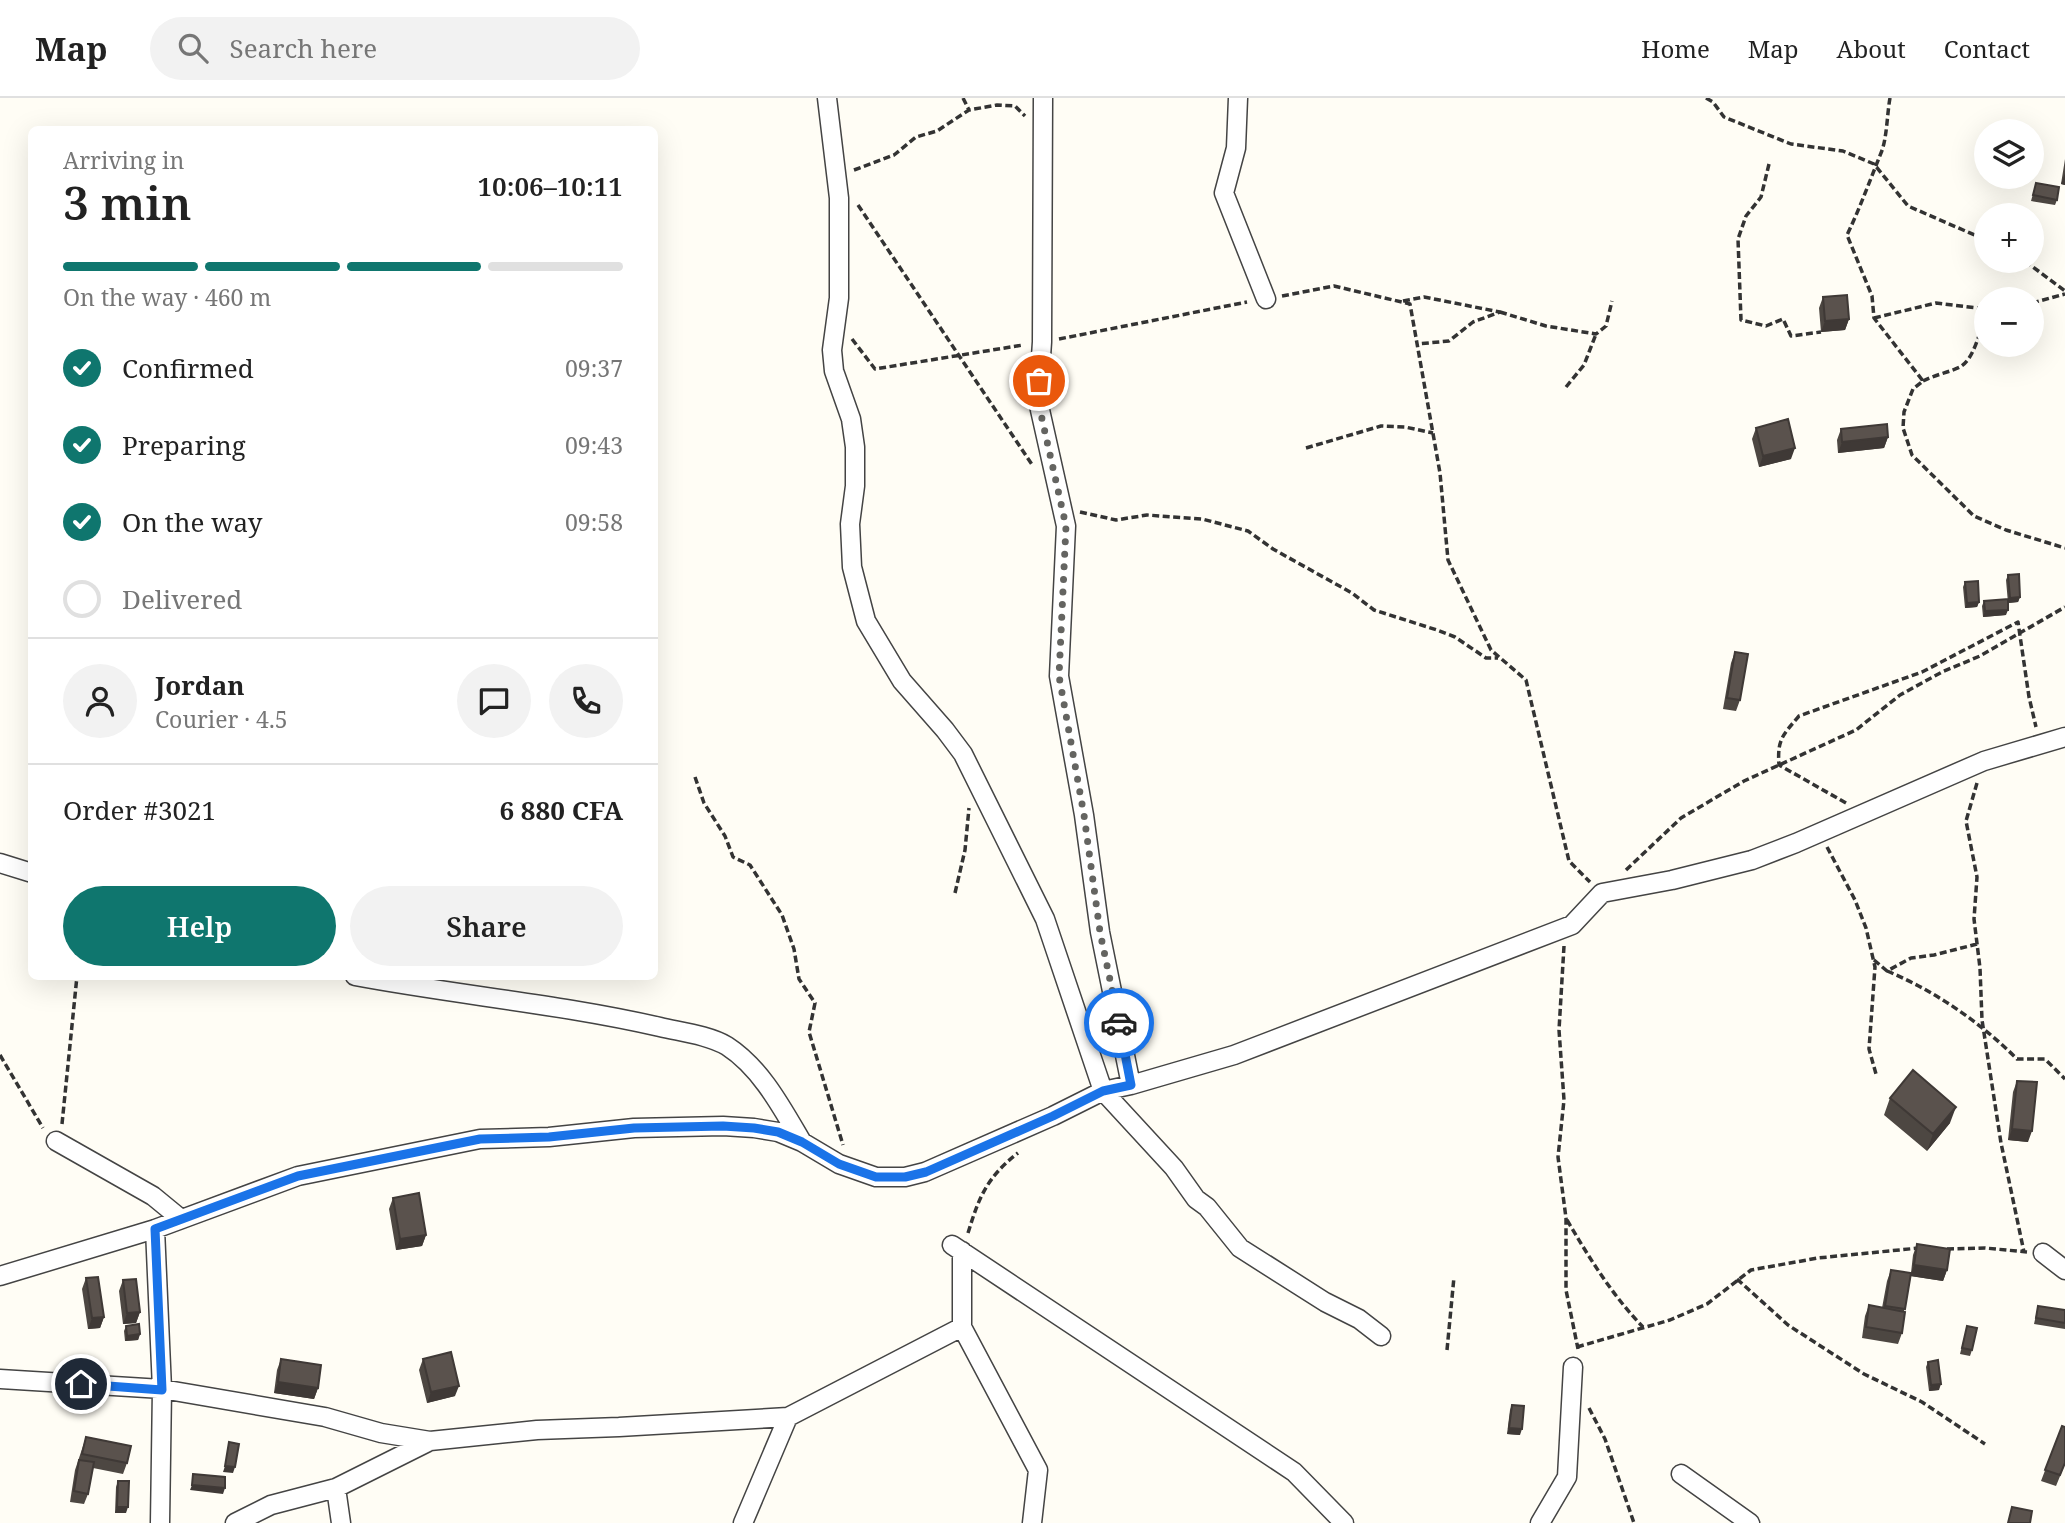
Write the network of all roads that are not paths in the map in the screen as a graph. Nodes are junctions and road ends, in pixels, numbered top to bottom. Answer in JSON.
{"nodes":[{"id":1,"x":827,"y":98,"type":"edge"},
{"id":2,"x":1043,"y":98,"type":"edge"},
{"id":3,"x":1238,"y":98,"type":"edge"},
{"id":4,"x":1266,"y":299,"type":"road end"},
{"id":5,"x":2065,"y":737,"type":"edge"},
{"id":6,"x":0,"y":863,"type":"edge"},
{"id":7,"x":28,"y":872,"type":"edge"},
{"id":8,"x":380,"y":980,"type":"edge"},
{"id":9,"x":1131,"y":1085,"type":"junction"},
{"id":10,"x":1103,"y":1091,"type":"junction"},
{"id":11,"x":56,"y":1141,"type":"road end"},
{"id":12,"x":802,"y":1142,"type":"junction"},
{"id":13,"x":181,"y":1219,"type":"junction"},
{"id":14,"x":155,"y":1229,"type":"junction"},
{"id":15,"x":2034,"y":1252,"type":"road end"},
{"id":16,"x":2065,"y":1270,"type":"edge"},
{"id":17,"x":0,"y":1276,"type":"edge"},
{"id":18,"x":961,"y":1327,"type":"junction"},
{"id":19,"x":1381,"y":1336,"type":"dead end"},
{"id":20,"x":1577,"y":1363,"type":"road end"},
{"id":21,"x":0,"y":1379,"type":"edge"},
{"id":22,"x":162,"y":1390,"type":"junction"},
{"id":23,"x":788,"y":1417,"type":"junction"},
{"id":24,"x":430,"y":1441,"type":"junction"},
{"id":25,"x":1681,"y":1474,"type":"dead end"},
{"id":26,"x":336,"y":1488,"type":"junction"},
{"id":27,"x":160,"y":1523,"type":"edge"},
{"id":28,"x":234,"y":1523,"type":"edge"},
{"id":29,"x":341,"y":1523,"type":"edge"},
{"id":30,"x":743,"y":1523,"type":"edge"},
{"id":31,"x":1032,"y":1523,"type":"edge"},
{"id":32,"x":1344,"y":1523,"type":"edge"},
{"id":33,"x":1540,"y":1523,"type":"edge"},
{"id":34,"x":1750,"y":1523,"type":"edge"}],
"edges":[{"from":1,"to":10,"type":"street"},
{"from":2,"to":9,"type":"street"},
{"from":3,"to":4,"type":"street"},
{"from":5,"to":9,"type":"street"},
{"from":6,"to":7,"type":"street"},
{"from":8,"to":12,"type":"street"},
{"from":9,"to":10,"type":"street"},
{"from":10,"to":12,"type":"street"},
{"from":10,"to":19,"type":"street"},
{"from":11,"to":13,"type":"street"},
{"from":12,"to":13,"type":"street"},
{"from":13,"to":14,"type":"street"},
{"from":14,"to":17,"type":"street"},
{"from":14,"to":22,"type":"street"},
{"from":15,"to":16,"type":"street"},
{"from":18,"to":23,"type":"street"},
{"from":18,"to":31,"type":"street"},
{"from":18,"to":32,"type":"street"},
{"from":20,"to":33,"type":"street"},
{"from":21,"to":22,"type":"street"},
{"from":22,"to":24,"type":"street"},
{"from":22,"to":27,"type":"street"},
{"from":23,"to":24,"type":"street"},
{"from":23,"to":30,"type":"street"},
{"from":24,"to":26,"type":"street"},
{"from":25,"to":34,"type":"street"},
{"from":26,"to":28,"type":"street"},
{"from":26,"to":29,"type":"street"}]}
